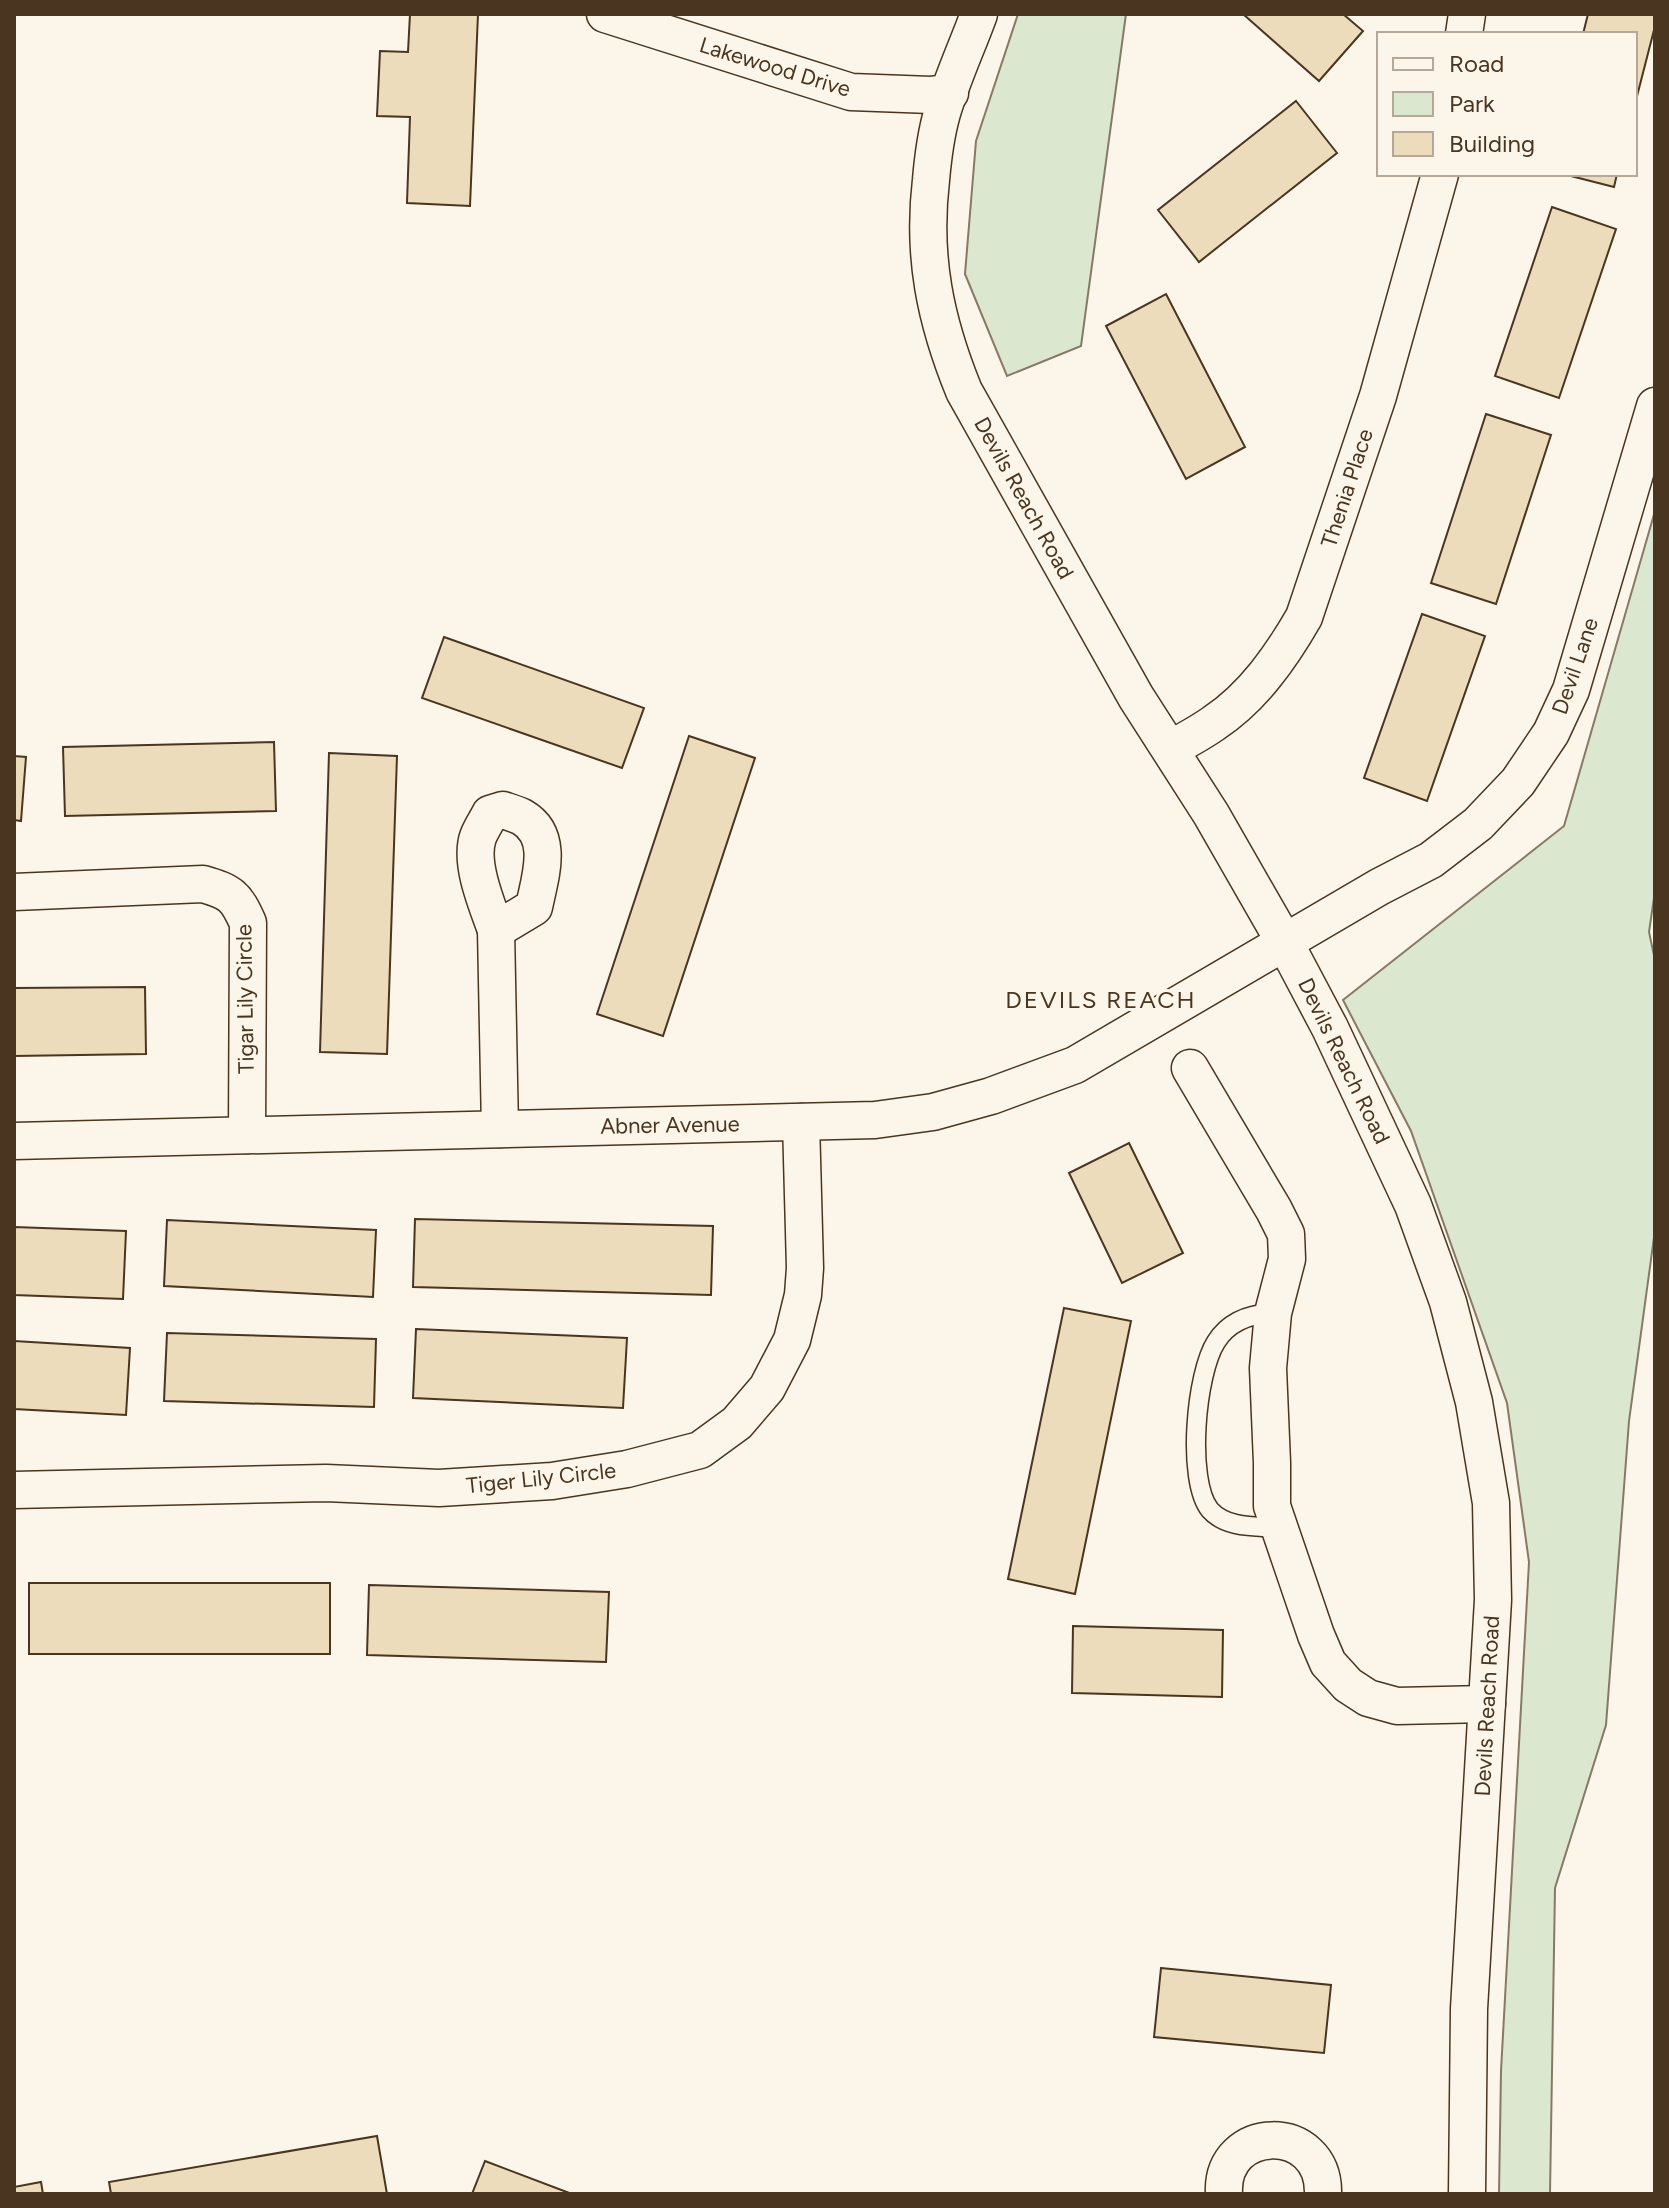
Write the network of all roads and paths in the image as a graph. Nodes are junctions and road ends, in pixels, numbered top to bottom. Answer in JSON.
{"nodes":[{"id":1,"x":605,"y":14,"type":"edge"},
{"id":2,"x":979,"y":14,"type":"edge"},
{"id":3,"x":950,"y":93,"type":"junction"},
{"id":4,"x":1439,"y":176,"type":"edge"},
{"id":5,"x":1655,"y":406,"type":"edge"},
{"id":6,"x":1170,"y":749,"type":"junction"},
{"id":7,"x":14,"y":892,"type":"edge"},
{"id":8,"x":496,"y":930,"type":"dead end"},
{"id":9,"x":1285,"y":943,"type":"junction"},
{"id":10,"x":1190,"y":1068,"type":"dead end"},
{"id":11,"x":801,"y":1122,"type":"junction"},
{"id":12,"x":500,"y":1129,"type":"junction"},
{"id":13,"x":247,"y":1135,"type":"junction"},
{"id":14,"x":14,"y":1141,"type":"edge"},
{"id":15,"x":1273,"y":1313,"type":"junction"},
{"id":16,"x":14,"y":1490,"type":"edge"},
{"id":17,"x":1280,"y":1528,"type":"junction"},
{"id":18,"x":1487,"y":1704,"type":"junction"},
{"id":19,"x":1224,"y":2194,"type":"edge"},
{"id":20,"x":1323,"y":2194,"type":"edge"},
{"id":21,"x":1467,"y":2194,"type":"edge"}],
"edges":[{"from":1,"to":3,"type":"street","name":"Lakewood Drive"},
{"from":2,"to":3,"type":"street","name":"Devils Reach Road"},
{"from":3,"to":6,"type":"street","name":"Devils Reach Road"},
{"from":4,"to":6,"type":"street","name":"Thenia Place"},
{"from":5,"to":9,"type":"street","name":"Devil Lane"},
{"from":6,"to":9,"type":"street","name":"Devils Reach Road"},
{"from":7,"to":13,"type":"street","name":"Tigar Lily Circle"},
{"from":8,"to":12,"type":"street"},
{"from":9,"to":11,"type":"street","name":"Abner Avenue"},
{"from":9,"to":18,"type":"street","name":"Devils Reach Road"},
{"from":10,"to":15,"type":"street"},
{"from":11,"to":12,"type":"street","name":"Abner Avenue"},
{"from":11,"to":16,"type":"street","name":"Tiger Lily Circle"},
{"from":12,"to":13,"type":"street","name":"Abner Avenue"},
{"from":13,"to":14,"type":"street","name":"Abner Avenue"},
{"from":15,"to":17,"type":"street"},
{"from":15,"to":17,"type":"lane"},
{"from":17,"to":18,"type":"street"},
{"from":18,"to":21,"type":"street","name":"Devils Reach Road"},
{"from":19,"to":20,"type":"street"}]}
